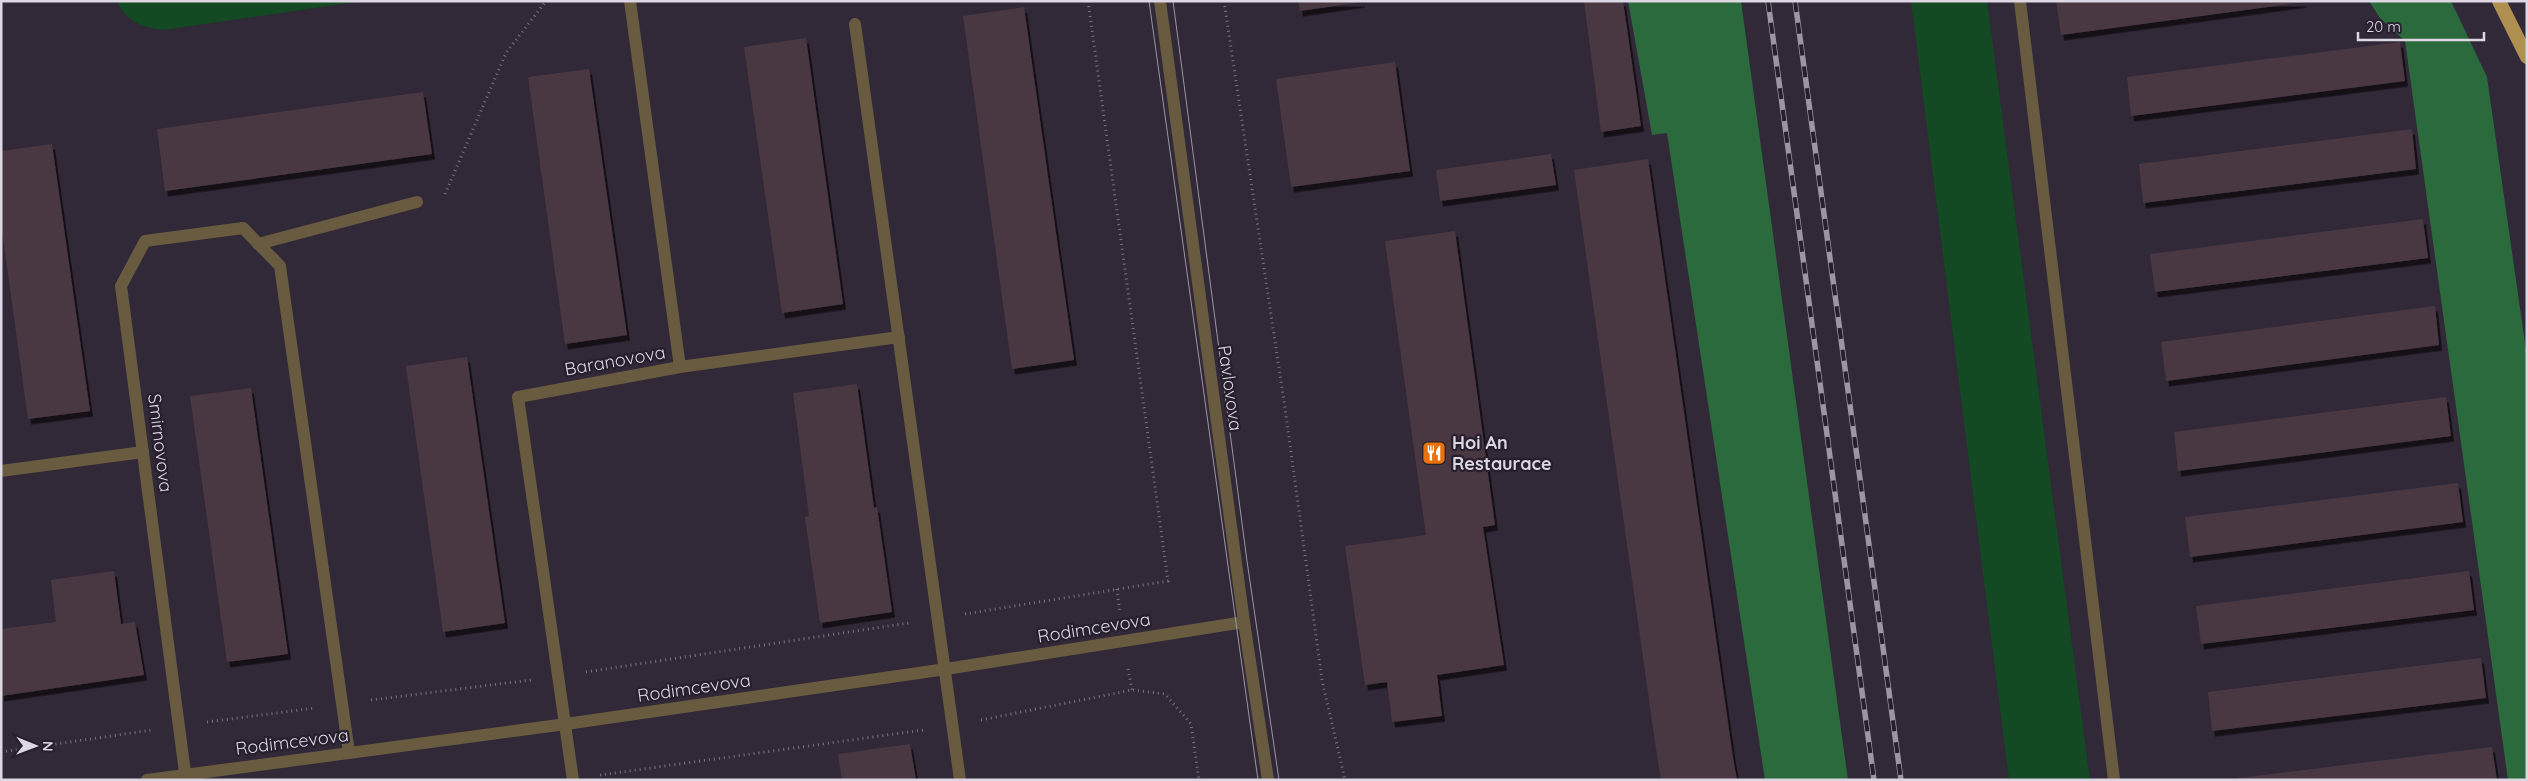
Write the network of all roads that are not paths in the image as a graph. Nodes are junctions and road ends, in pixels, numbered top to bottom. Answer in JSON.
{"nodes":[{"id":1,"x":630,"y":1,"type":"edge"},
{"id":2,"x":1160,"y":1,"type":"edge"},
{"id":3,"x":2020,"y":1,"type":"edge"},
{"id":4,"x":2499,"y":1,"type":"edge"},
{"id":5,"x":855,"y":24,"type":"dead end"},
{"id":6,"x":2527,"y":57,"type":"edge"},
{"id":7,"x":417,"y":202,"type":"road end"},
{"id":8,"x":258,"y":244,"type":"junction"},
{"id":9,"x":899,"y":337,"type":"junction"},
{"id":10,"x":680,"y":368,"type":"junction"},
{"id":11,"x":143,"y":452,"type":"junction"},
{"id":12,"x":1,"y":471,"type":"edge"},
{"id":13,"x":1244,"y":622,"type":"junction"},
{"id":14,"x":946,"y":669,"type":"junction"},
{"id":15,"x":566,"y":724,"type":"junction"},
{"id":16,"x":349,"y":753,"type":"junction"},
{"id":17,"x":186,"y":777,"type":"edge"},
{"id":18,"x":147,"y":780,"type":"edge"},
{"id":19,"x":573,"y":780,"type":"edge"},
{"id":20,"x":960,"y":780,"type":"edge"},
{"id":21,"x":1268,"y":780,"type":"edge"},
{"id":22,"x":2114,"y":780,"type":"edge"}],
"edges":[{"from":1,"to":10,"type":"street","name":"Baranovova"},
{"from":2,"to":13,"type":"street","name":"Pavlovova"},
{"from":3,"to":22,"type":"street"},
{"from":4,"to":6,"type":"highway"},
{"from":5,"to":9,"type":"street"},
{"from":7,"to":8,"type":"street"},
{"from":8,"to":11,"type":"street","name":"Smirnovova"},
{"from":8,"to":16,"type":"street","name":"Smirnovova"},
{"from":9,"to":10,"type":"street"},
{"from":9,"to":14,"type":"street"},
{"from":10,"to":15,"type":"street","name":"Baranovova"},
{"from":11,"to":12,"type":"street"},
{"from":11,"to":17,"type":"street","name":"Smirnovova"},
{"from":13,"to":14,"type":"street","name":"Rodimcevova"},
{"from":13,"to":21,"type":"street","name":"Pavlovova"},
{"from":14,"to":15,"type":"street","name":"Rodimcevova"},
{"from":14,"to":20,"type":"street"},
{"from":15,"to":16,"type":"street","name":"Rodimcevova"},
{"from":15,"to":19,"type":"street","name":"Baranovova"},
{"from":16,"to":17,"type":"street","name":"Rodimcevova"},
{"from":17,"to":18,"type":"street","name":"Rodimcevova"}]}
